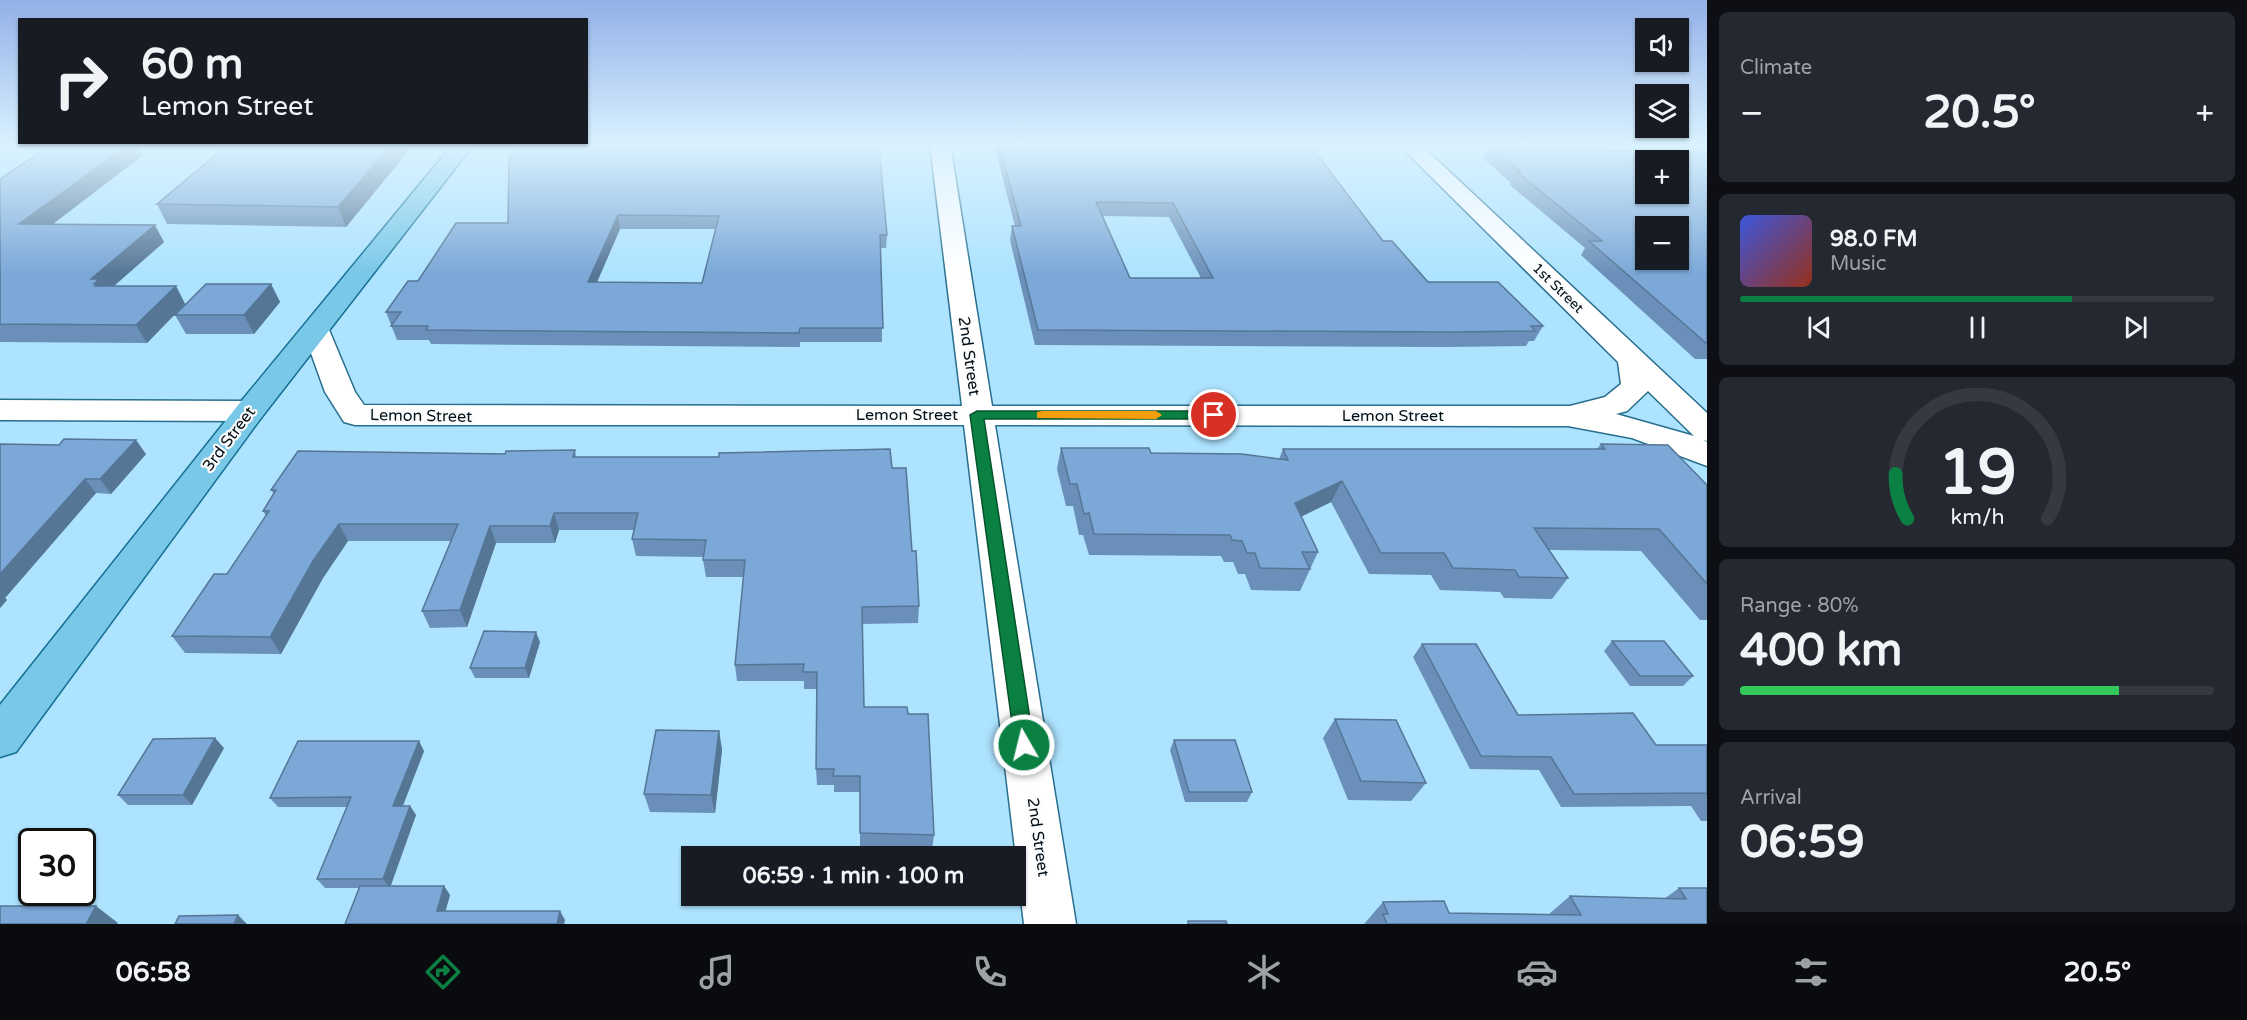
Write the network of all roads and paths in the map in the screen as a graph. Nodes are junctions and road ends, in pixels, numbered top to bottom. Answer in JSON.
{"nodes":[{"id":1,"x":430,"y":187,"type":"edge"},
{"id":2,"x":946,"y":187,"type":"edge"},
{"id":3,"x":1453,"y":187,"type":"edge"},
{"id":4,"x":316,"y":331,"type":"junction"},
{"id":5,"x":1632,"y":359,"type":"junction"},
{"id":6,"x":0,"y":410,"type":"edge"},
{"id":7,"x":250,"y":411,"type":"junction"},
{"id":8,"x":977,"y":415,"type":"junction"},
{"id":9,"x":1568,"y":416,"type":"junction"},
{"id":10,"x":1702,"y":421,"type":"edge"},
{"id":11,"x":1707,"y":455,"type":"edge"},
{"id":12,"x":0,"y":738,"type":"edge"},
{"id":13,"x":1050,"y":924,"type":"edge"}],
"edges":[{"from":1,"to":4,"type":"main road","name":"3rd Street"},
{"from":2,"to":8,"type":"street","name":"2nd Street"},
{"from":3,"to":5,"type":"street","name":"1st Street"},
{"from":4,"to":7,"type":"main road","name":"3rd Street"},
{"from":4,"to":8,"type":"street","name":"Lemon Street"},
{"from":5,"to":9,"type":"street"},
{"from":5,"to":10,"type":"street","name":"1st Street"},
{"from":6,"to":7,"type":"street"},
{"from":7,"to":12,"type":"main road","name":"3rd Street"},
{"from":8,"to":9,"type":"street","name":"Lemon Street"},
{"from":8,"to":13,"type":"street","name":"2nd Street"},
{"from":9,"to":11,"type":"street"}]}
